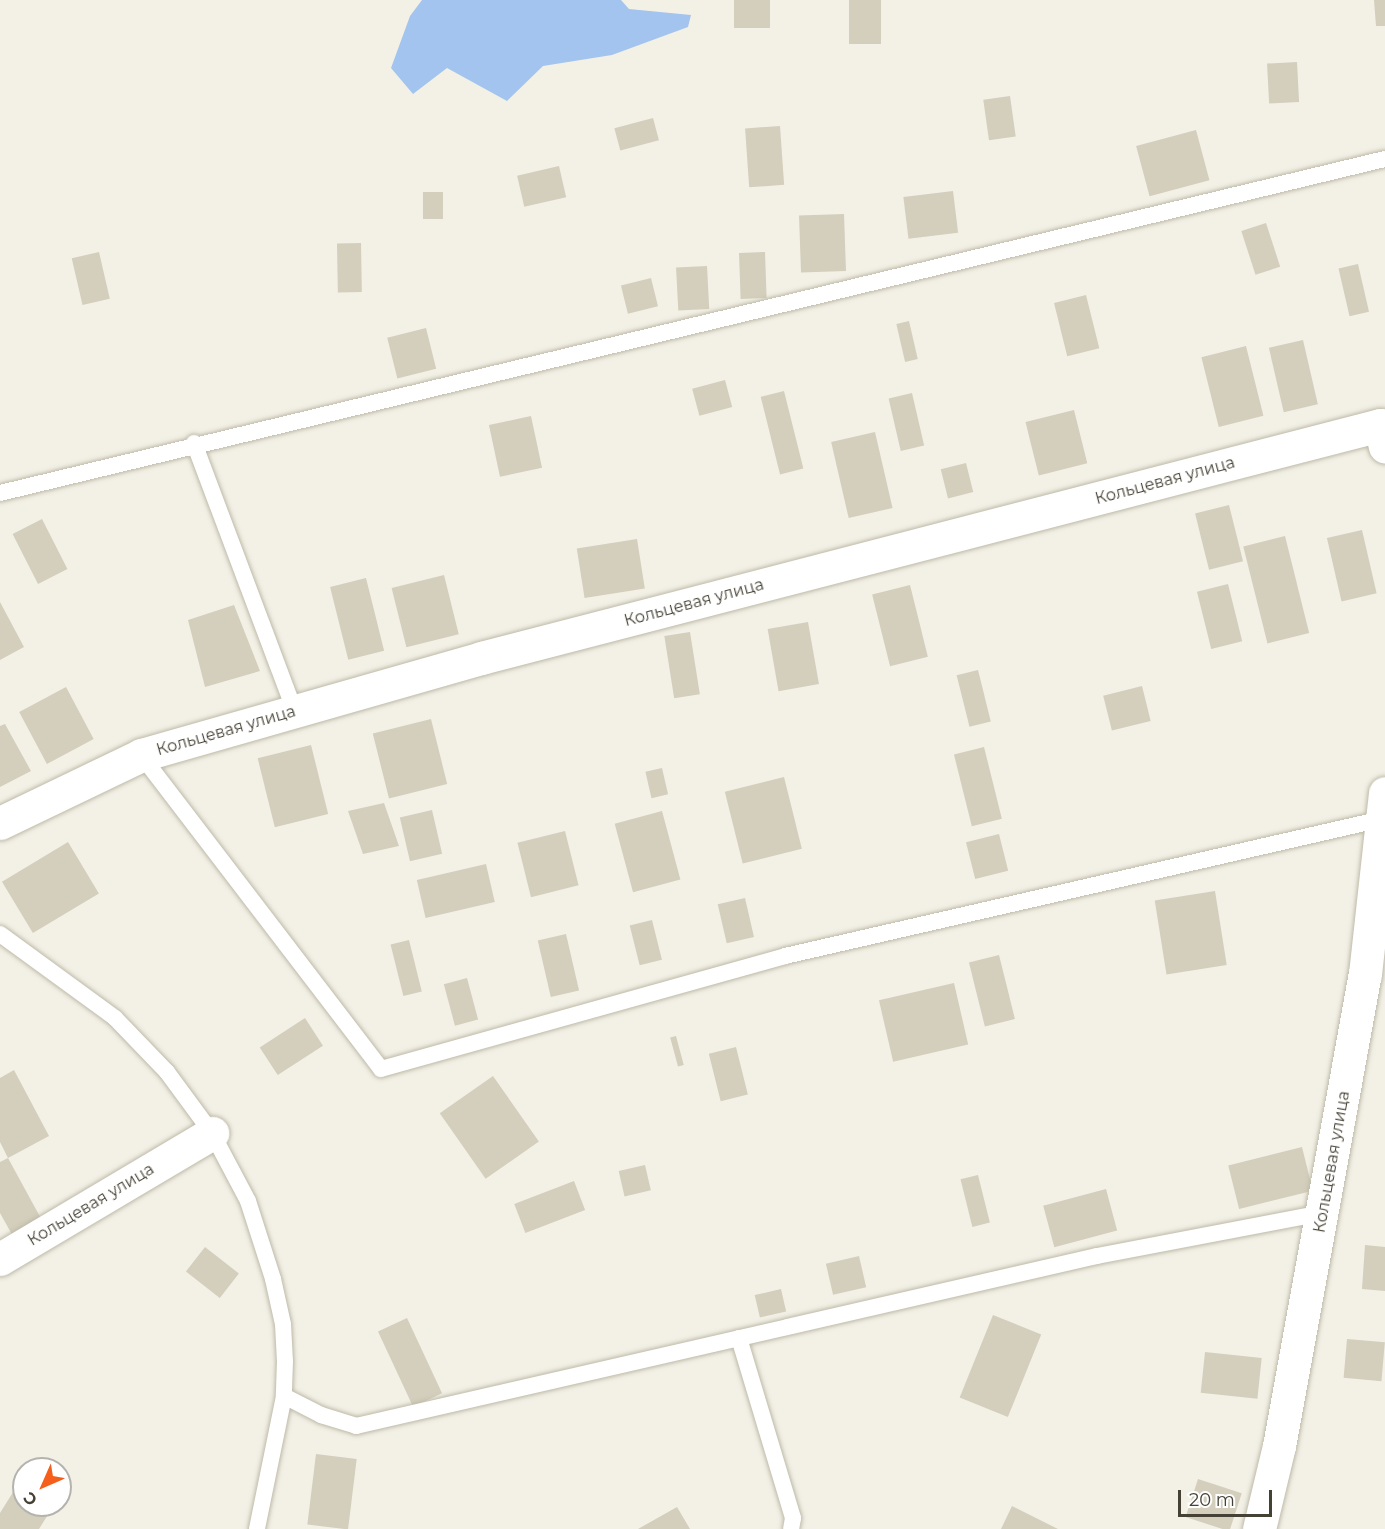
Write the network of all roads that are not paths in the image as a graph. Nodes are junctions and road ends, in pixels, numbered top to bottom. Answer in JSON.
{"nodes":[{"id":1,"x":1385,"y":159,"type":"edge"},
{"id":2,"x":194,"y":443,"type":"junction"},
{"id":3,"x":1385,"y":446,"type":"edge"},
{"id":4,"x":0,"y":493,"type":"edge"},
{"id":5,"x":295,"y":711,"type":"junction"},
{"id":6,"x":141,"y":755,"type":"junction"},
{"id":7,"x":1384,"y":806,"type":"edge"},
{"id":8,"x":0,"y":823,"type":"edge"},
{"id":9,"x":0,"y":934,"type":"edge"},
{"id":10,"x":212,"y":1133,"type":"junction"},
{"id":11,"x":1323,"y":1213,"type":"junction"},
{"id":12,"x":0,"y":1259,"type":"edge"},
{"id":13,"x":739,"y":1338,"type":"junction"},
{"id":14,"x":284,"y":1396,"type":"junction"},
{"id":15,"x":257,"y":1529,"type":"edge"},
{"id":16,"x":791,"y":1529,"type":"edge"},
{"id":17,"x":1258,"y":1529,"type":"edge"}],
"edges":[{"from":1,"to":2,"type":"lane"},
{"from":2,"to":4,"type":"lane"},
{"from":2,"to":5,"type":"lane"},
{"from":3,"to":5,"type":"street","name":"Кольцевая улица"},
{"from":5,"to":6,"type":"street","name":"Кольцевая улица"},
{"from":6,"to":7,"type":"lane"},
{"from":6,"to":8,"type":"street","name":"Кольцевая улица"},
{"from":7,"to":11,"type":"street","name":"Кольцевая улица"},
{"from":9,"to":10,"type":"lane"},
{"from":10,"to":12,"type":"street","name":"Кольцевая улица"},
{"from":10,"to":14,"type":"lane"},
{"from":11,"to":13,"type":"lane"},
{"from":11,"to":17,"type":"street","name":"Кольцевая улица"},
{"from":13,"to":14,"type":"lane"},
{"from":13,"to":16,"type":"lane"},
{"from":14,"to":15,"type":"lane"}]}
